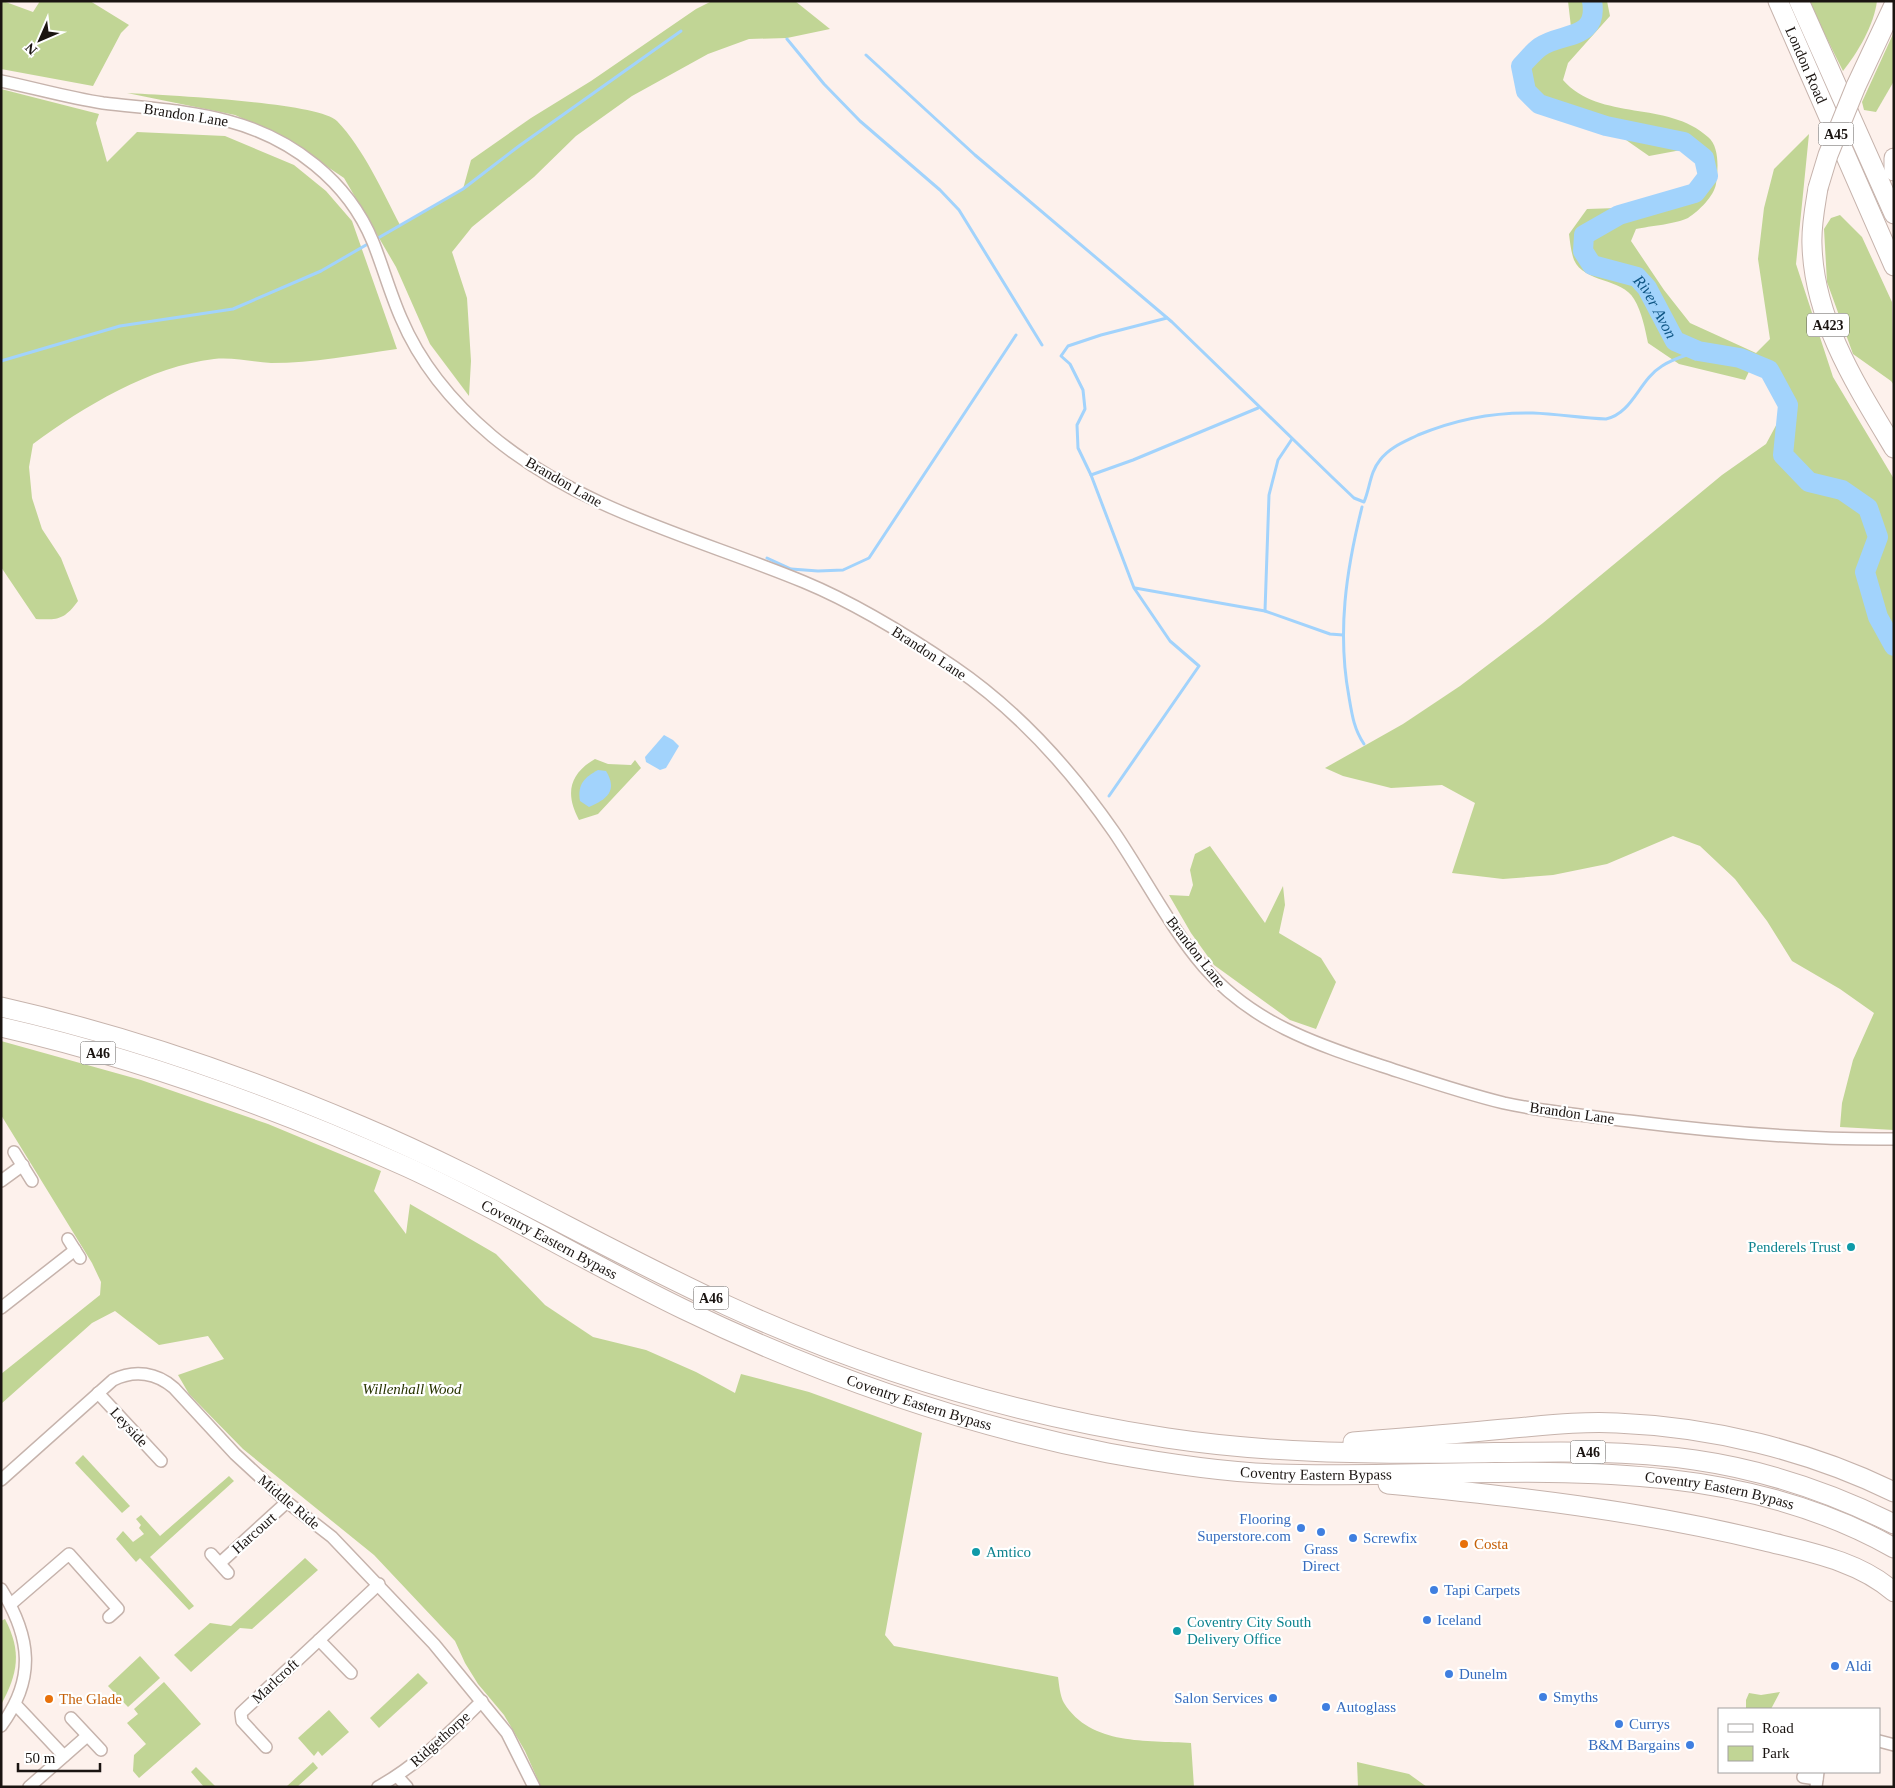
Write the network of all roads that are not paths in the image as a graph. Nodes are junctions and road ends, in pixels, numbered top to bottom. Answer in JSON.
{"nodes":[{"id":1,"x":1778,"y":1,"type":"edge"},
{"id":2,"x":1800,"y":1,"type":"edge"},
{"id":3,"x":1894,"y":6,"type":"edge"},
{"id":4,"x":1,"y":81,"type":"edge"},
{"id":5,"x":1894,"y":158,"type":"edge"},
{"id":6,"x":1894,"y":171,"type":"edge"},
{"id":7,"x":1894,"y":214,"type":"edge"},
{"id":8,"x":1894,"y":266,"type":"edge"},
{"id":9,"x":1894,"y":448,"type":"edge"},
{"id":10,"x":1,"y":1007,"type":"edge"},
{"id":11,"x":1,"y":1027,"type":"edge"},
{"id":12,"x":1894,"y":1140,"type":"edge"},
{"id":13,"x":14,"y":1152,"type":"dead end"},
{"id":14,"x":23,"y":1165,"type":"junction"},
{"id":15,"x":1,"y":1180,"type":"edge"},
{"id":16,"x":32,"y":1181,"type":"dead end"},
{"id":17,"x":68,"y":1239,"type":"dead end"},
{"id":18,"x":1,"y":1308,"type":"edge"},
{"id":19,"x":98,"y":1393,"type":"junction"},
{"id":20,"x":1272,"y":1449,"type":"junction"},
{"id":21,"x":161,"y":1461,"type":"dead end"},
{"id":22,"x":1275,"y":1474,"type":"junction"},
{"id":23,"x":1,"y":1480,"type":"edge"},
{"id":24,"x":1894,"y":1492,"type":"edge"},
{"id":25,"x":287,"y":1502,"type":"junction"},
{"id":26,"x":1894,"y":1524,"type":"edge"},
{"id":27,"x":1894,"y":1548,"type":"edge"},
{"id":28,"x":211,"y":1554,"type":"dead end"},
{"id":29,"x":220,"y":1563,"type":"junction"},
{"id":30,"x":228,"y":1573,"type":"dead end"},
{"id":31,"x":378,"y":1584,"type":"junction"},
{"id":32,"x":1,"y":1589,"type":"edge"},
{"id":33,"x":1894,"y":1592,"type":"edge"},
{"id":34,"x":11,"y":1604,"type":"junction"},
{"id":35,"x":109,"y":1617,"type":"dead end"},
{"id":36,"x":319,"y":1640,"type":"junction"},
{"id":37,"x":352,"y":1673,"type":"dead end"},
{"id":38,"x":482,"y":1700,"type":"junction"},
{"id":39,"x":16,"y":1705,"type":"junction"},
{"id":40,"x":71,"y":1718,"type":"dead end"},
{"id":41,"x":1,"y":1726,"type":"edge"},
{"id":42,"x":87,"y":1736,"type":"junction"},
{"id":43,"x":1880,"y":1741,"type":"edge"},
{"id":44,"x":1894,"y":1745,"type":"edge"},
{"id":45,"x":266,"y":1747,"type":"dead end"},
{"id":46,"x":101,"y":1750,"type":"dead end"},
{"id":47,"x":64,"y":1756,"type":"junction"},
{"id":48,"x":397,"y":1776,"type":"junction"},
{"id":49,"x":1803,"y":1777,"type":"dead end"},
{"id":50,"x":1817,"y":1779,"type":"edge"},
{"id":51,"x":29,"y":1787,"type":"edge"},
{"id":52,"x":378,"y":1787,"type":"edge"},
{"id":53,"x":407,"y":1787,"type":"edge"},
{"id":54,"x":534,"y":1787,"type":"edge"}],
"edges":[{"from":1,"to":8,"type":"highway","name":"London Road","number":"A45"},
{"from":2,"to":7,"type":"highway","name":"London Road","number":"A45"},
{"from":3,"to":9,"type":"highway","number":"A423","bridge":true},
{"from":4,"to":12,"type":"street","name":"Brandon Lane"},
{"from":5,"to":6,"type":"highway"},
{"from":10,"to":20,"type":"highway","name":"Coventry Eastern Bypass","number":"A46"},
{"from":11,"to":22,"type":"highway","name":"Coventry Eastern Bypass","number":"A46"},
{"from":13,"to":14,"type":"street"},
{"from":14,"to":15,"type":"street"},
{"from":14,"to":16,"type":"street"},
{"from":17,"to":18,"type":"street"},
{"from":19,"to":21,"type":"street","name":"Leyside"},
{"from":19,"to":23,"type":"street","name":"Middle Ride"},
{"from":19,"to":25,"type":"street","name":"Middle Ride"},
{"from":20,"to":24,"type":"highway"},
{"from":20,"to":26,"type":"highway","name":"Coventry Eastern Bypass","number":"A46"},
{"from":22,"to":27,"type":"highway","name":"Coventry Eastern Bypass","number":"A46"},
{"from":22,"to":33,"type":"highway"},
{"from":25,"to":29,"type":"street","name":"Harcourt"},
{"from":25,"to":31,"type":"street","name":"Middle Ride"},
{"from":28,"to":29,"type":"street","name":"Harcourt"},
{"from":29,"to":30,"type":"street","name":"Harcourt"},
{"from":31,"to":36,"type":"street","name":"Marlcroft"},
{"from":31,"to":38,"type":"street","name":"Middle Ride"},
{"from":32,"to":34,"type":"street"},
{"from":34,"to":35,"type":"street"},
{"from":34,"to":39,"type":"street"},
{"from":36,"to":37,"type":"street"},
{"from":36,"to":45,"type":"street","name":"Marlcroft"},
{"from":38,"to":48,"type":"street","name":"Ridgethorpe"},
{"from":38,"to":54,"type":"street","name":"Middle Ride"},
{"from":39,"to":41,"type":"street"},
{"from":39,"to":47,"type":"street"},
{"from":40,"to":42,"type":"street"},
{"from":42,"to":46,"type":"street"},
{"from":42,"to":47,"type":"street"},
{"from":43,"to":44,"type":"street"},
{"from":47,"to":51,"type":"street"},
{"from":48,"to":52,"type":"street","name":"Ridgethorpe"},
{"from":48,"to":53,"type":"street","name":"Ridgethorpe"},
{"from":49,"to":50,"type":"street"}]}
